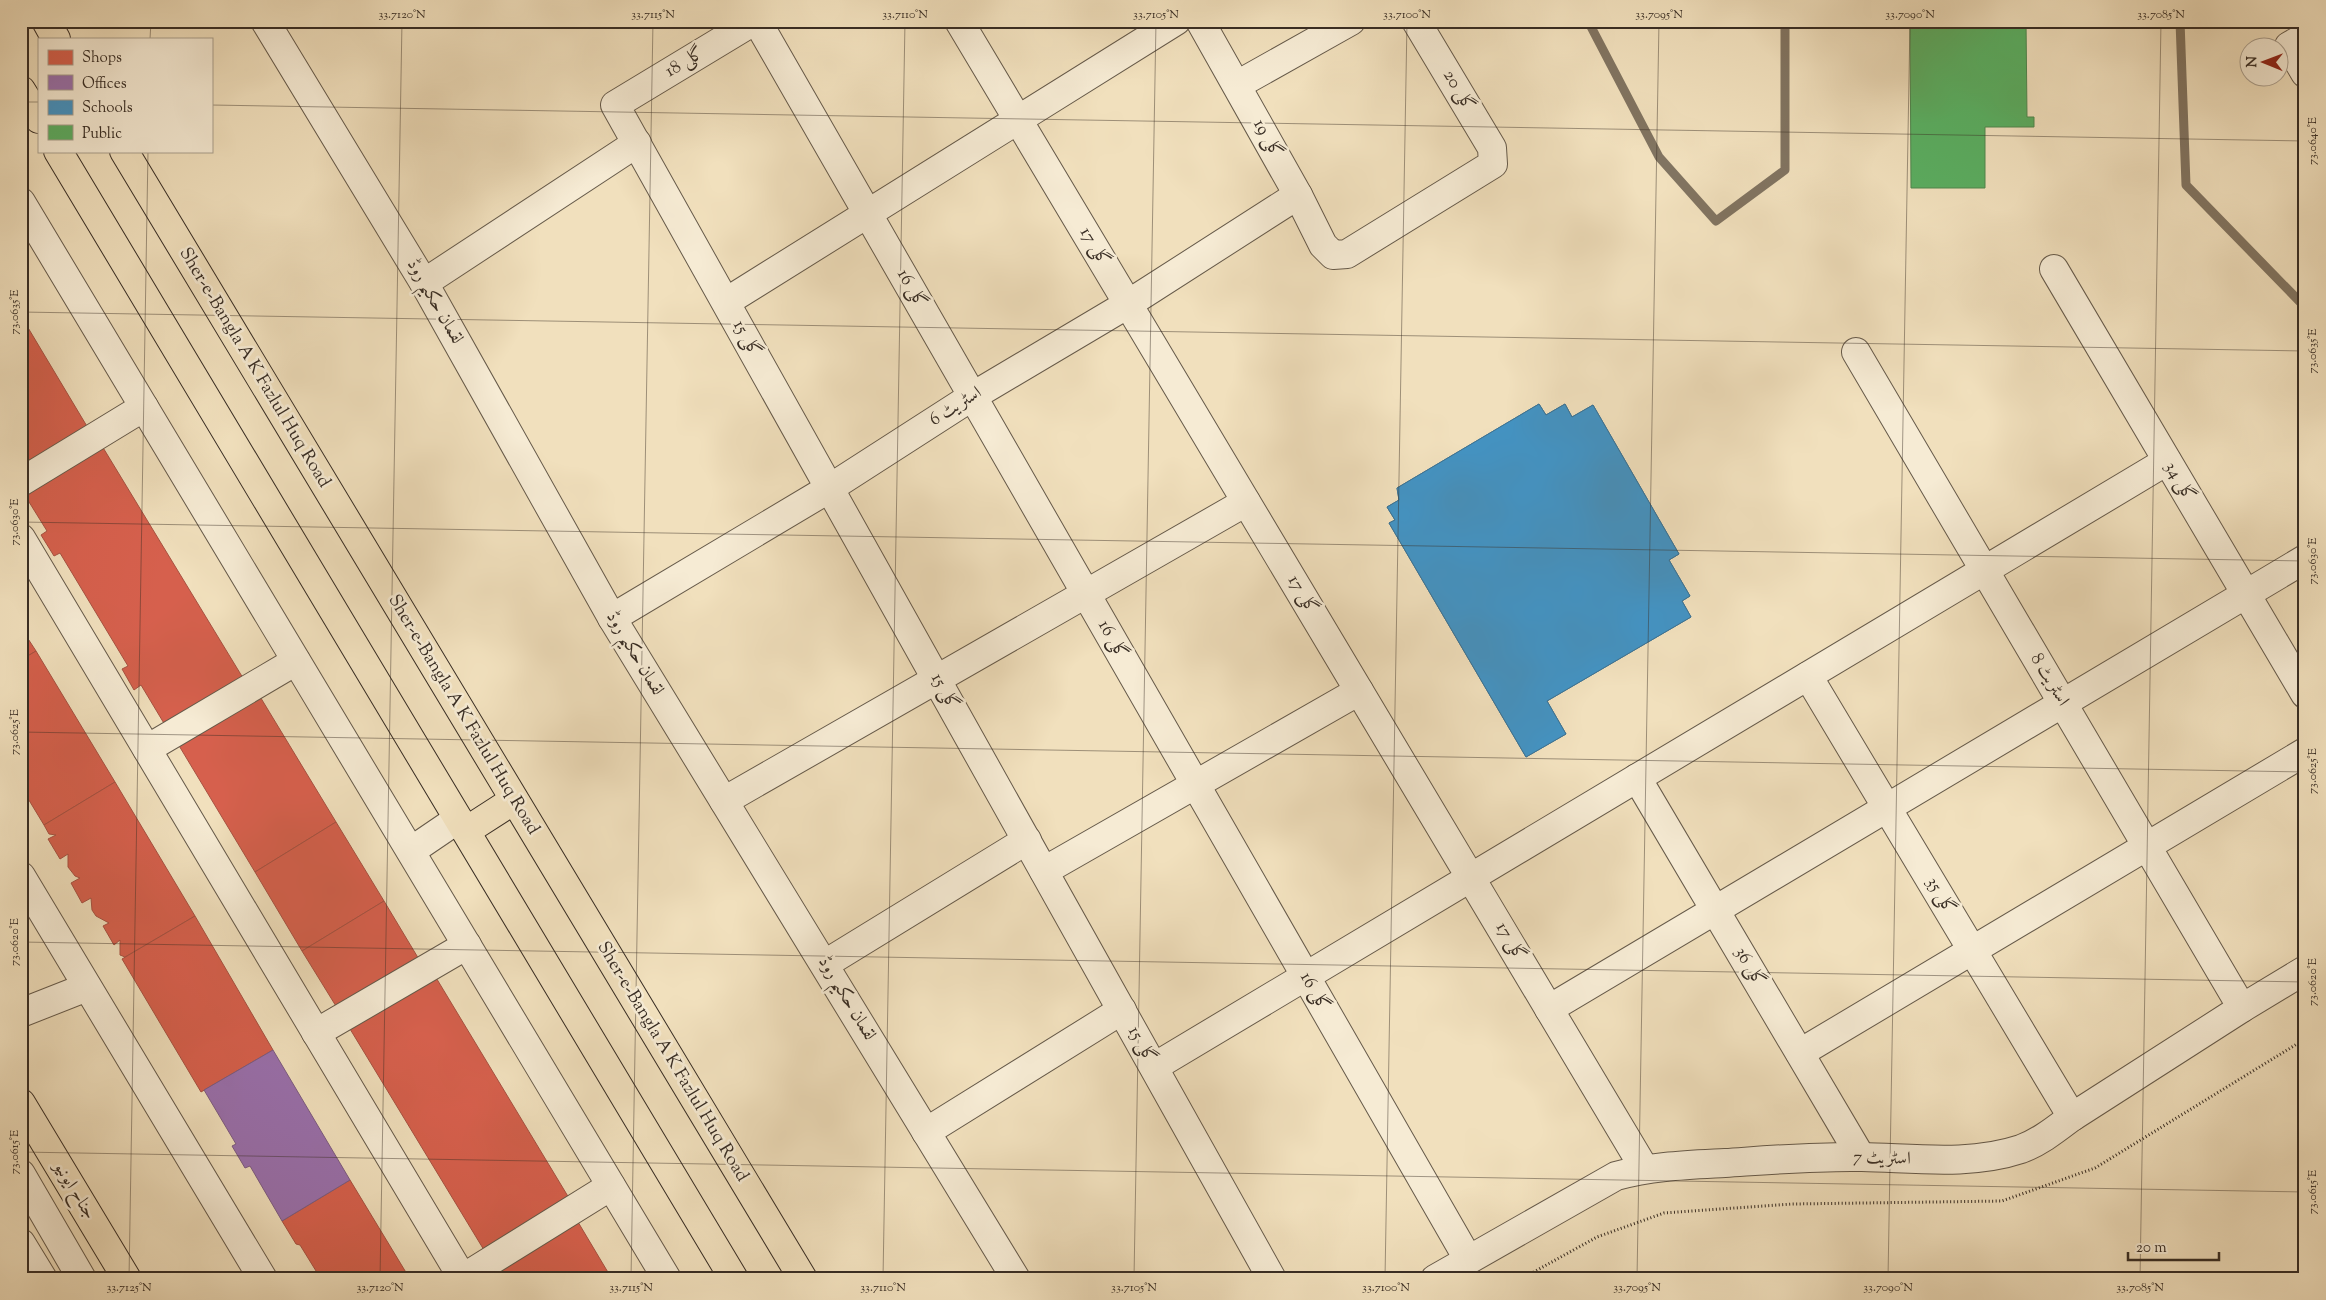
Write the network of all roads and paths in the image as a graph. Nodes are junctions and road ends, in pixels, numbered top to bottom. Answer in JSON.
{"nodes":[{"id":1,"x":265,"y":21,"type":"edge"},
{"id":2,"x":756,"y":21,"type":"edge"},
{"id":3,"x":959,"y":21,"type":"edge"},
{"id":4,"x":1176,"y":21,"type":"edge"},
{"id":5,"x":1200,"y":21,"type":"edge"},
{"id":6,"x":1351,"y":21,"type":"edge"},
{"id":7,"x":1416,"y":21,"type":"edge"},
{"id":8,"x":2297,"y":41,"type":"edge"},
{"id":9,"x":2305,"y":73,"type":"edge"},
{"id":10,"x":1237,"y":85,"type":"junction"},
{"id":11,"x":21,"y":90,"type":"edge"},
{"id":12,"x":615,"y":105,"type":"joint"},
{"id":13,"x":38,"y":117,"type":"edge"},
{"id":14,"x":1018,"y":120,"type":"junction"},
{"id":15,"x":637,"y":143,"type":"junction"},
{"id":16,"x":59,"y":152,"type":"edge"},
{"id":17,"x":125,"y":152,"type":"edge"},
{"id":18,"x":1298,"y":195,"type":"junction"},
{"id":19,"x":21,"y":202,"type":"edge"},
{"id":20,"x":868,"y":214,"type":"junction"},
{"id":21,"x":1333,"y":255,"type":"joint"},
{"id":22,"x":2054,"y":269,"type":"dead end"},
{"id":23,"x":424,"y":283,"type":"junction"},
{"id":24,"x":726,"y":302,"type":"junction"},
{"id":25,"x":1128,"y":304,"type":"junction"},
{"id":26,"x":1856,"y":352,"type":"dead end"},
{"id":27,"x":972,"y":396,"type":"junction"},
{"id":28,"x":144,"y":407,"type":"junction"},
{"id":29,"x":2167,"y":461,"type":"junction"},
{"id":30,"x":21,"y":482,"type":"edge"},
{"id":31,"x":830,"y":488,"type":"junction"},
{"id":32,"x":1246,"y":502,"type":"junction"},
{"id":33,"x":21,"y":538,"type":"edge"},
{"id":34,"x":2305,"y":560,"type":"edge"},
{"id":35,"x":1984,"y":570,"type":"junction"},
{"id":36,"x":1085,"y":593,"type":"junction"},
{"id":37,"x":2246,"y":594,"type":"junction"},
{"id":38,"x":612,"y":618,"type":"junction"},
{"id":39,"x":296,"y":661,"type":"junction"},
{"id":40,"x":1808,"y":676,"type":"junction"},
{"id":41,"x":936,"y":678,"type":"junction"},
{"id":42,"x":1359,"y":691,"type":"junction"},
{"id":43,"x":2305,"y":694,"type":"edge"},
{"id":44,"x":2063,"y":704,"type":"junction"},
{"id":45,"x":147,"y":749,"type":"junction"},
{"id":46,"x":2305,"y":752,"type":"edge"},
{"id":47,"x":1637,"y":778,"type":"junction"},
{"id":48,"x":1195,"y":784,"type":"junction"},
{"id":49,"x":514,"y":800,"type":"junction"},
{"id":50,"x":724,"y":801,"type":"junction"},
{"id":51,"x":1887,"y":808,"type":"junction"},
{"id":52,"x":462,"y":825,"type":"junction"},
{"id":53,"x":1027,"y":840,"type":"junction"},
{"id":54,"x":2146,"y":846,"type":"junction"},
{"id":55,"x":411,"y":851,"type":"junction"},
{"id":56,"x":1044,"y":871,"type":"junction"},
{"id":57,"x":21,"y":876,"type":"edge"},
{"id":58,"x":1471,"y":878,"type":"junction"},
{"id":59,"x":1715,"y":910,"type":"junction"},
{"id":60,"x":467,"y":944,"type":"junction"},
{"id":61,"x":1973,"y":951,"type":"junction"},
{"id":62,"x":825,"y":964,"type":"junction"},
{"id":63,"x":2305,"y":970,"type":"edge"},
{"id":64,"x":1306,"y":977,"type":"junction"},
{"id":65,"x":88,"y":987,"type":"junction"},
{"id":66,"x":2242,"y":1008,"type":"junction"},
{"id":67,"x":1549,"y":1009,"type":"junction"},
{"id":68,"x":1122,"y":1010,"type":"junction"},
{"id":69,"x":21,"y":1014,"type":"edge"},
{"id":70,"x":316,"y":1034,"type":"junction"},
{"id":71,"x":1800,"y":1054,"type":"junction"},
{"id":72,"x":1154,"y":1067,"type":"junction"},
{"id":73,"x":21,"y":1103,"type":"edge"},
{"id":74,"x":2072,"y":1117,"type":"junction"},
{"id":75,"x":926,"y":1132,"type":"junction"},
{"id":76,"x":1861,"y":1157,"type":"junction"},
{"id":77,"x":1644,"y":1168,"type":"junction"},
{"id":78,"x":21,"y":1174,"type":"edge"},
{"id":79,"x":611,"y":1186,"type":"junction"},
{"id":80,"x":21,"y":1243,"type":"edge"},
{"id":81,"x":1468,"y":1260,"type":"junction"},
{"id":82,"x":43,"y":1279,"type":"edge"},
{"id":83,"x":82,"y":1279,"type":"edge"},
{"id":84,"x":127,"y":1279,"type":"edge"},
{"id":85,"x":263,"y":1279,"type":"edge"},
{"id":86,"x":463,"y":1279,"type":"edge"},
{"id":87,"x":667,"y":1279,"type":"edge"},
{"id":88,"x":734,"y":1279,"type":"edge"},
{"id":89,"x":803,"y":1279,"type":"edge"},
{"id":90,"x":1016,"y":1279,"type":"edge"},
{"id":91,"x":1272,"y":1279,"type":"edge"},
{"id":92,"x":1435,"y":1279,"type":"edge"}],
"edges":[{"from":1,"to":23,"type":"street","name":"لقمان حکیم روڈ"},
{"from":2,"to":12,"type":"street","name":"گلی 18"},
{"from":2,"to":20,"type":"street","name":"گلی 16"},
{"from":3,"to":14,"type":"street","name":"گلی 17"},
{"from":4,"to":14,"type":"street"},
{"from":5,"to":10,"type":"street","name":"گلی 19"},
{"from":6,"to":10,"type":"street"},
{"from":7,"to":21,"type":"street","name":"گلی 20"},
{"from":8,"to":9,"type":"street"},
{"from":10,"to":18,"type":"street","name":"گلی 19"},
{"from":11,"to":13,"type":"main road"},
{"from":12,"to":15,"type":"street","name":"گلی 15"},
{"from":14,"to":20,"type":"street"},
{"from":14,"to":25,"type":"street","name":"گلی 17"},
{"from":15,"to":23,"type":"street"},
{"from":15,"to":24,"type":"street","name":"گلی 15"},
{"from":16,"to":52,"type":"main road"},
{"from":17,"to":49,"type":"main road","name":"Sher-e-Bangla A K Fazlul Huq Road"},
{"from":18,"to":21,"type":"street","name":"گلی 19"},
{"from":18,"to":25,"type":"street","name":"اسٹریٹ 6"},
{"from":19,"to":28,"type":"street"},
{"from":20,"to":24,"type":"street"},
{"from":20,"to":27,"type":"street","name":"گلی 16"},
{"from":22,"to":29,"type":"street","name":"گلی 34"},
{"from":23,"to":38,"type":"street","name":"لقمان حکیم روڈ"},
{"from":24,"to":31,"type":"street","name":"گلی 15"},
{"from":25,"to":27,"type":"street","name":"اسٹریٹ 6"},
{"from":25,"to":32,"type":"street","name":"گلی 17"},
{"from":26,"to":35,"type":"street","name":"اسٹریٹ 8"},
{"from":27,"to":31,"type":"street","name":"اسٹریٹ 6"},
{"from":27,"to":36,"type":"street","name":"گلی 16"},
{"from":28,"to":30,"type":"street"},
{"from":28,"to":39,"type":"street"},
{"from":29,"to":35,"type":"street"},
{"from":29,"to":37,"type":"street","name":"گلی 34"},
{"from":31,"to":38,"type":"street","name":"اسٹریٹ 6"},
{"from":31,"to":41,"type":"street","name":"گلی 15"},
{"from":32,"to":36,"type":"street"},
{"from":32,"to":42,"type":"street","name":"گلی 17"},
{"from":33,"to":45,"type":"street"},
{"from":34,"to":37,"type":"street"},
{"from":35,"to":40,"type":"street"},
{"from":35,"to":44,"type":"street","name":"اسٹریٹ 8"},
{"from":36,"to":41,"type":"street"},
{"from":36,"to":48,"type":"street","name":"گلی 16"},
{"from":37,"to":43,"type":"street","name":"گلی 34"},
{"from":37,"to":44,"type":"street"},
{"from":38,"to":50,"type":"street","name":"لقمان حکیم روڈ"},
{"from":39,"to":45,"type":"street"},
{"from":39,"to":55,"type":"street"},
{"from":40,"to":47,"type":"street"},
{"from":40,"to":51,"type":"street","name":"گلی 35"},
{"from":41,"to":50,"type":"street"},
{"from":41,"to":53,"type":"street","name":"گلی 15"},
{"from":42,"to":48,"type":"street"},
{"from":42,"to":58,"type":"street","name":"گلی 17"},
{"from":44,"to":51,"type":"street"},
{"from":44,"to":54,"type":"street","name":"اسٹریٹ 8"},
{"from":45,"to":70,"type":"street"},
{"from":46,"to":54,"type":"street"},
{"from":47,"to":58,"type":"street"},
{"from":47,"to":59,"type":"street","name":"گلی 36"},
{"from":48,"to":56,"type":"street"},
{"from":48,"to":64,"type":"street","name":"گلی 16"},
{"from":49,"to":52,"type":"main road"},
{"from":49,"to":89,"type":"main road","name":"Sher-e-Bangla A K Fazlul Huq Road"},
{"from":50,"to":62,"type":"street","name":"لقمان حکیم روڈ"},
{"from":51,"to":59,"type":"street"},
{"from":51,"to":61,"type":"street","name":"گلی 35"},
{"from":52,"to":55,"type":"street"},
{"from":52,"to":88,"type":"main road"},
{"from":53,"to":56,"type":"street","name":"گلی 15"},
{"from":53,"to":62,"type":"street"},
{"from":54,"to":61,"type":"street"},
{"from":54,"to":66,"type":"street","name":"اسٹریٹ 8"},
{"from":55,"to":60,"type":"street"},
{"from":56,"to":68,"type":"street","name":"گلی 15"},
{"from":57,"to":65,"type":"street"},
{"from":58,"to":64,"type":"street"},
{"from":58,"to":67,"type":"street","name":"گلی 17"},
{"from":59,"to":67,"type":"street"},
{"from":59,"to":71,"type":"street","name":"گلی 36"},
{"from":60,"to":70,"type":"street"},
{"from":60,"to":79,"type":"street"},
{"from":61,"to":71,"type":"street"},
{"from":61,"to":74,"type":"street","name":"گلی 35"},
{"from":62,"to":75,"type":"street","name":"لقمان حکیم روڈ"},
{"from":63,"to":66,"type":"street","name":"اسٹریٹ 7"},
{"from":64,"to":72,"type":"street"},
{"from":64,"to":81,"type":"street","name":"گلی 16"},
{"from":65,"to":69,"type":"street"},
{"from":65,"to":85,"type":"street"},
{"from":66,"to":74,"type":"street","name":"اسٹریٹ 7"},
{"from":67,"to":77,"type":"street","name":"گلی 17"},
{"from":68,"to":72,"type":"street","name":"گلی 15"},
{"from":68,"to":75,"type":"street"},
{"from":70,"to":86,"type":"street"},
{"from":71,"to":76,"type":"street","name":"گلی 36"},
{"from":72,"to":91,"type":"street","name":"گلی 15"},
{"from":73,"to":84,"type":"main road","name":"جناح ایونیو"},
{"from":74,"to":76,"type":"street","name":"اسٹریٹ 7"},
{"from":75,"to":90,"type":"street","name":"لقمان حکیم روڈ"},
{"from":76,"to":77,"type":"street","name":"اسٹریٹ 7"},
{"from":77,"to":81,"type":"street","name":"اسٹریٹ 7"},
{"from":78,"to":83,"type":"street"},
{"from":79,"to":86,"type":"street"},
{"from":79,"to":87,"type":"street"},
{"from":80,"to":82,"type":"street"},
{"from":81,"to":92,"type":"street","name":"اسٹریٹ 7"}]}
